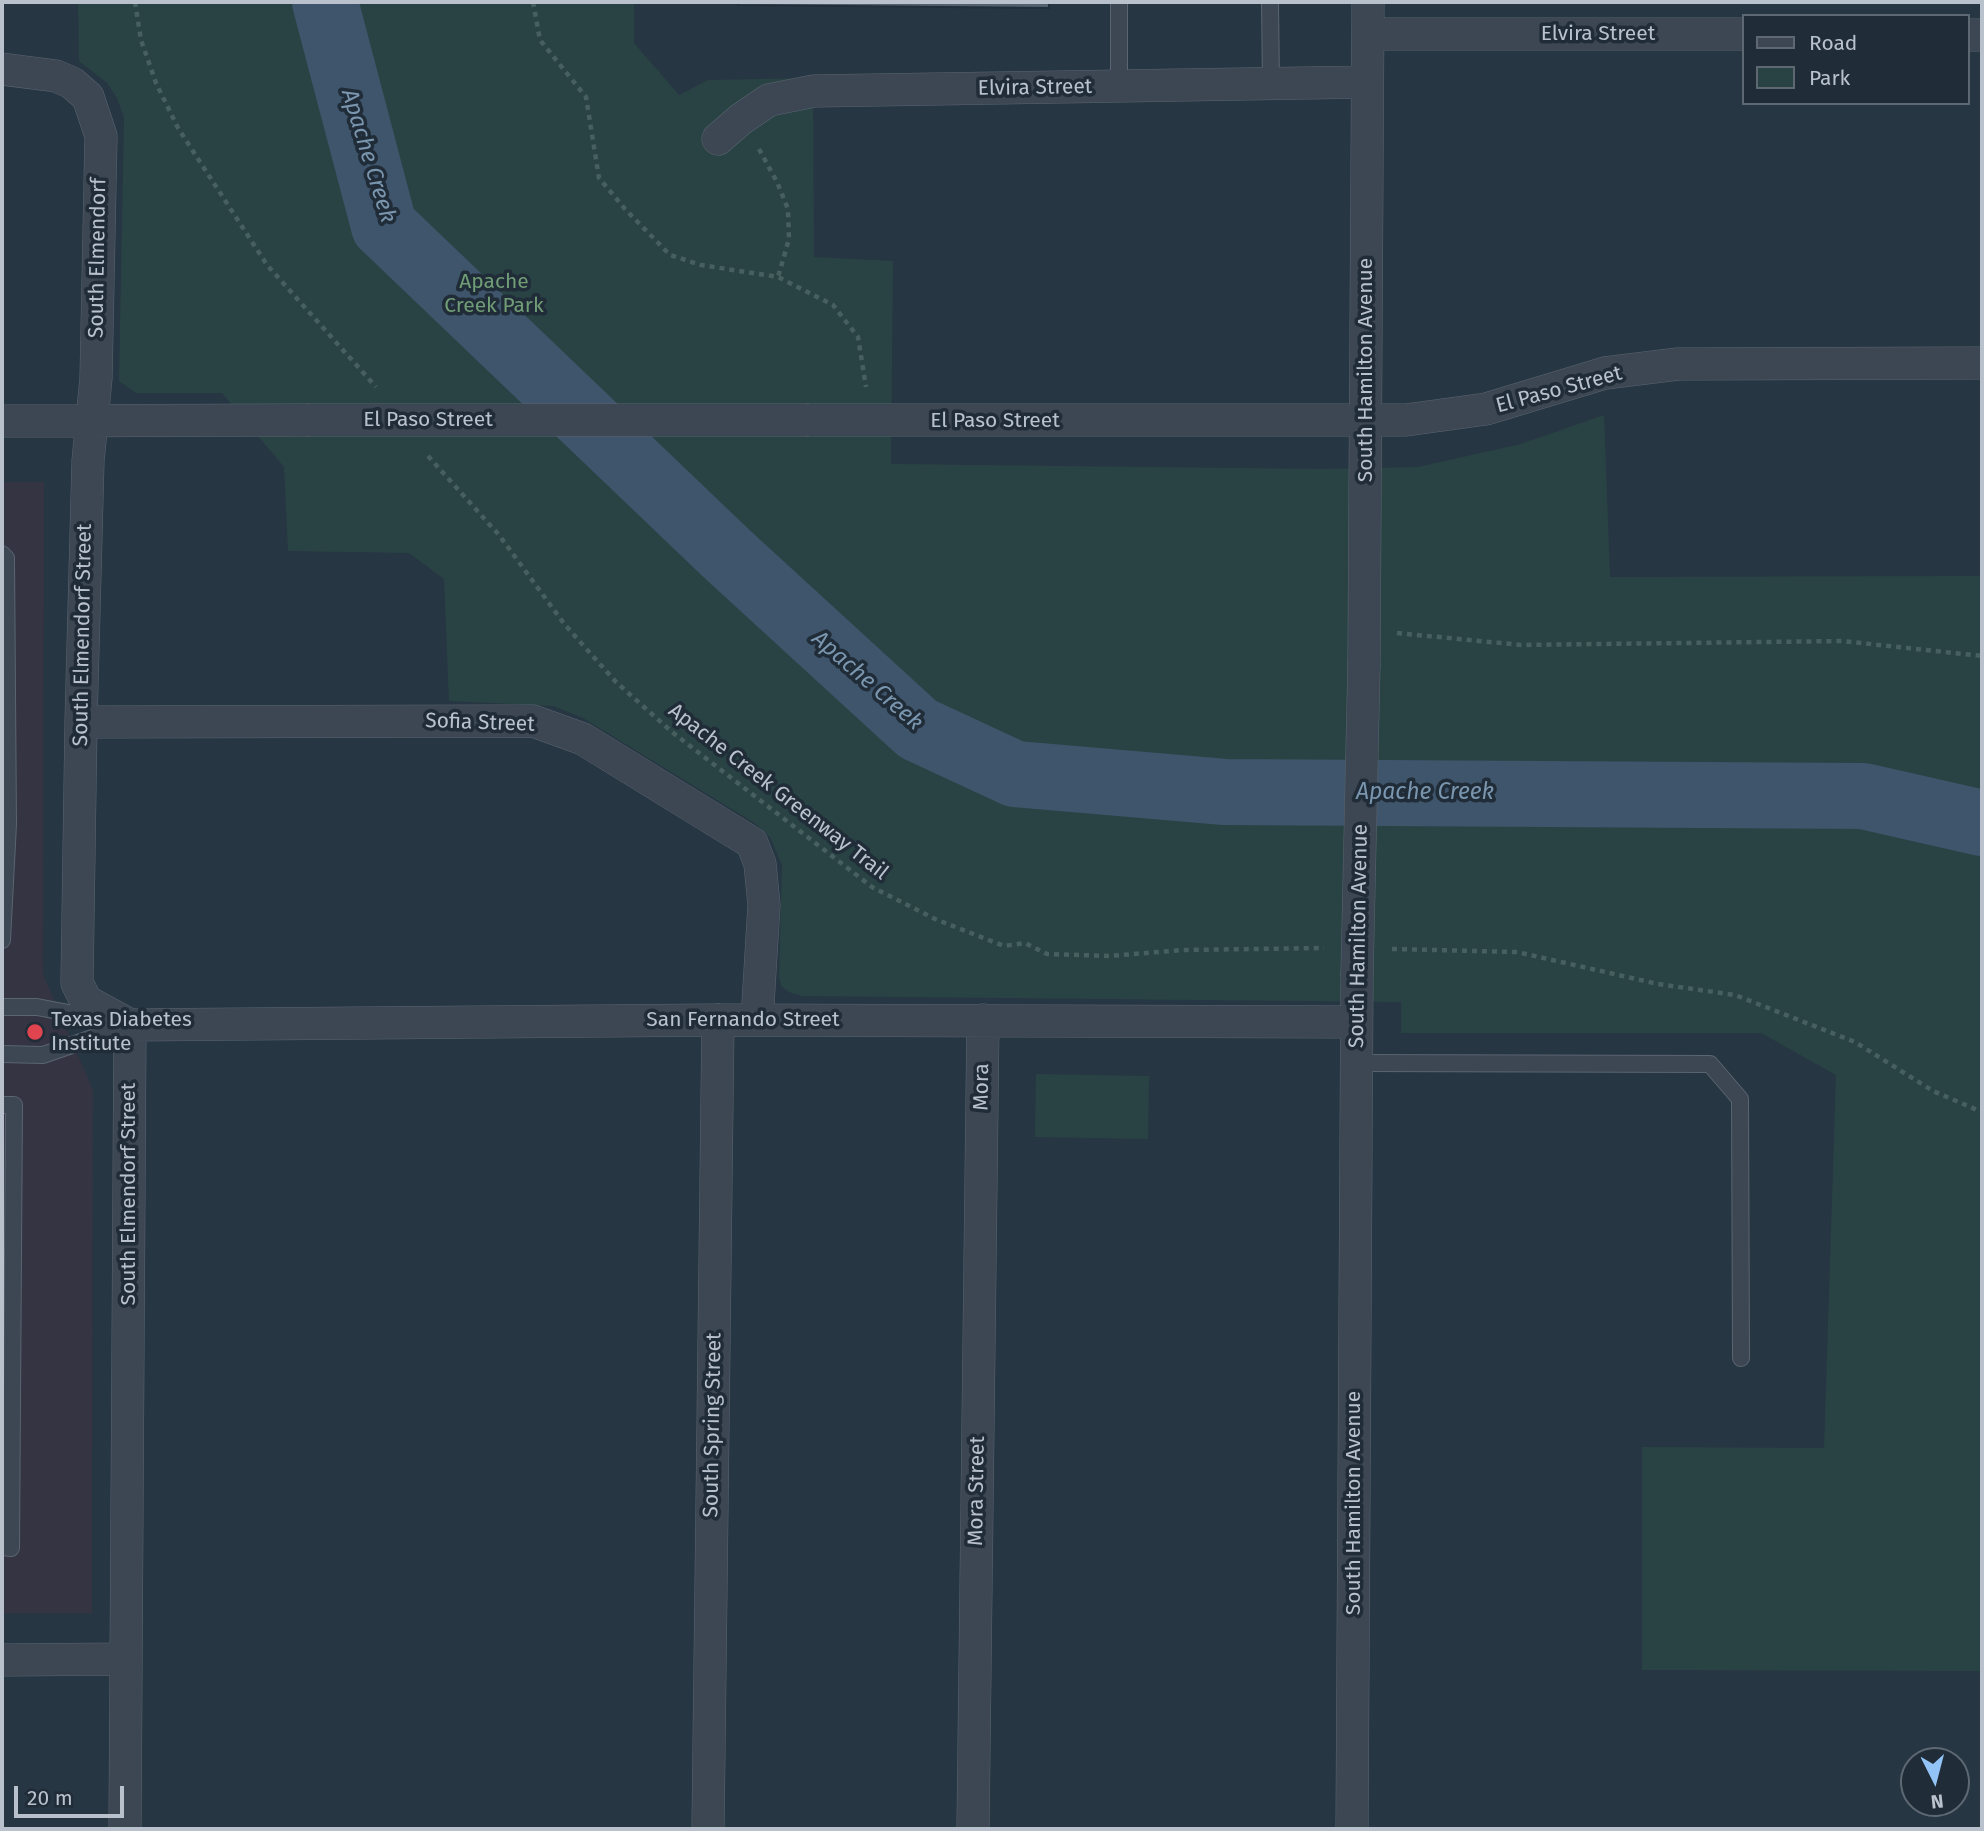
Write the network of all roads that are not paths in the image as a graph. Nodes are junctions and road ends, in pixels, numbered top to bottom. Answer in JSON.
{"nodes":[{"id":1,"x":1119,"y":2,"type":"edge"},
{"id":2,"x":1270,"y":2,"type":"edge"},
{"id":3,"x":1368,"y":2,"type":"edge"},
{"id":4,"x":1368,"y":34,"type":"junction"},
{"id":5,"x":1742,"y":34,"type":"edge"},
{"id":6,"x":2,"y":69,"type":"edge"},
{"id":7,"x":1367,"y":82,"type":"junction"},
{"id":8,"x":1271,"y":84,"type":"junction"},
{"id":9,"x":1119,"y":86,"type":"junction"},
{"id":10,"x":718,"y":139,"type":"dead end"},
{"id":11,"x":1982,"y":363,"type":"edge"},
{"id":12,"x":91,"y":420,"type":"junction"},
{"id":13,"x":2,"y":421,"type":"edge"},
{"id":14,"x":1365,"y":421,"type":"junction"},
{"id":15,"x":2,"y":554,"type":"edge"},
{"id":16,"x":81,"y":722,"type":"junction"},
{"id":17,"x":2,"y":940,"type":"edge"},
{"id":18,"x":2,"y":1007,"type":"edge"},
{"id":19,"x":718,"y":1020,"type":"junction"},
{"id":20,"x":757,"y":1020,"type":"junction"},
{"id":21,"x":983,"y":1020,"type":"junction"},
{"id":22,"x":1356,"y":1022,"type":"junction"},
{"id":23,"x":130,"y":1025,"type":"junction"},
{"id":24,"x":2,"y":1054,"type":"edge"},
{"id":25,"x":1356,"y":1063,"type":"junction"},
{"id":26,"x":2,"y":1105,"type":"edge"},
{"id":27,"x":981,"y":1153,"type":"joint"},
{"id":28,"x":1741,"y":1358,"type":"dead end"},
{"id":29,"x":2,"y":1548,"type":"edge"},
{"id":30,"x":2,"y":1660,"type":"edge"},
{"id":31,"x":126,"y":1660,"type":"junction"},
{"id":32,"x":124,"y":1829,"type":"edge"},
{"id":33,"x":708,"y":1829,"type":"edge"},
{"id":34,"x":973,"y":1829,"type":"edge"},
{"id":35,"x":1352,"y":1829,"type":"edge"}],
"edges":[{"from":1,"to":9,"type":"lane"},
{"from":2,"to":8,"type":"lane"},
{"from":3,"to":4,"type":"street","name":"South Hamilton Avenue"},
{"from":4,"to":5,"type":"street","name":"Elvira Street"},
{"from":4,"to":7,"type":"street","name":"South Hamilton Avenue"},
{"from":6,"to":12,"type":"street","name":"South Elmendorf"},
{"from":7,"to":8,"type":"street","name":"Elvira Street"},
{"from":7,"to":14,"type":"street","name":"South Hamilton Avenue"},
{"from":8,"to":9,"type":"street","name":"Elvira Street"},
{"from":9,"to":10,"type":"street","name":"Elvira Street"},
{"from":11,"to":14,"type":"street","name":"El Paso Street"},
{"from":12,"to":13,"type":"street","name":"El Paso Street"},
{"from":12,"to":14,"type":"street","name":"El Paso Street","bridge":true},
{"from":12,"to":16,"type":"street","name":"South Elmendorf Street"},
{"from":14,"to":22,"type":"street","name":"South Hamilton Avenue","bridge":true},
{"from":15,"to":17,"type":"lane"},
{"from":16,"to":20,"type":"street","name":"Sofia Street"},
{"from":16,"to":23,"type":"street","name":"South Elmendorf Street"},
{"from":18,"to":23,"type":"lane"},
{"from":19,"to":20,"type":"street","name":"San Fernando Street"},
{"from":19,"to":23,"type":"street","name":"San Fernando Street"},
{"from":19,"to":33,"type":"street","name":"South Spring Street"},
{"from":20,"to":21,"type":"street","name":"San Fernando Street"},
{"from":21,"to":22,"type":"street","name":"San Fernando Street"},
{"from":21,"to":27,"type":"street","name":"Mora"},
{"from":22,"to":25,"type":"street","name":"South Hamilton Avenue"},
{"from":23,"to":24,"type":"lane"},
{"from":23,"to":31,"type":"street","name":"South Elmendorf Street"},
{"from":25,"to":28,"type":"lane"},
{"from":25,"to":35,"type":"street","name":"South Hamilton Avenue"},
{"from":26,"to":29,"type":"lane"},
{"from":27,"to":34,"type":"street","name":"Mora Street"},
{"from":30,"to":31,"type":"street"},
{"from":31,"to":32,"type":"street","name":"South Elmendorf Street"}]}
